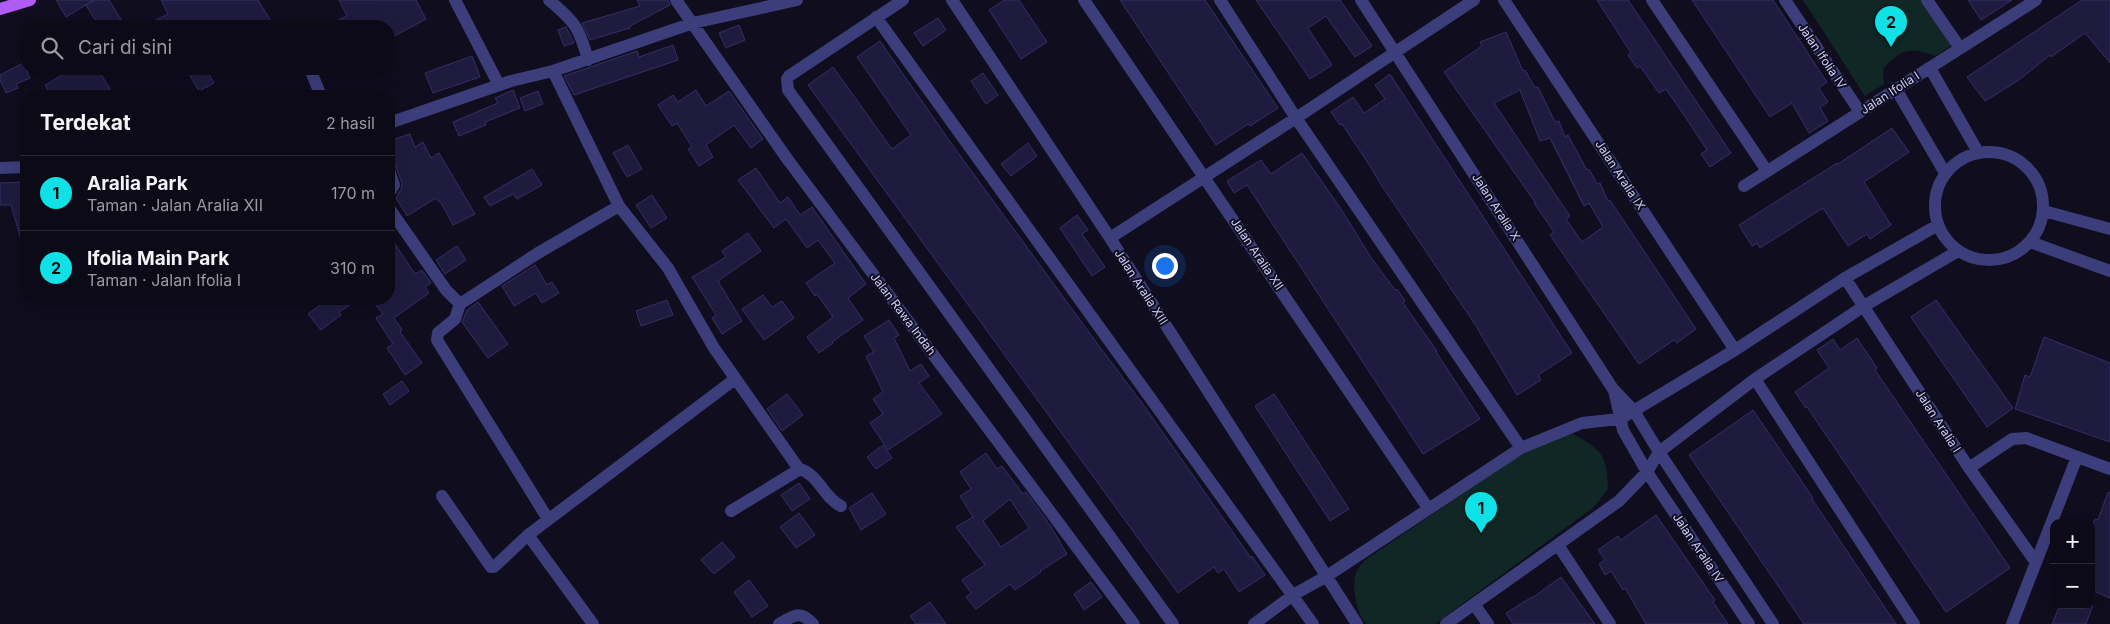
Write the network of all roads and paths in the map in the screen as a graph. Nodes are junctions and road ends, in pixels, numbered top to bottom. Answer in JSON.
{"nodes":[{"id":1,"x":30,"y":0,"type":"edge"},
{"id":2,"x":455,"y":0,"type":"edge"},
{"id":3,"x":549,"y":0,"type":"edge"},
{"id":4,"x":676,"y":0,"type":"edge"},
{"id":5,"x":797,"y":0,"type":"edge"},
{"id":6,"x":903,"y":0,"type":"edge"},
{"id":7,"x":952,"y":0,"type":"edge"},
{"id":8,"x":1084,"y":0,"type":"edge"},
{"id":9,"x":1220,"y":0,"type":"edge"},
{"id":10,"x":1361,"y":0,"type":"edge"},
{"id":11,"x":1474,"y":0,"type":"edge"},
{"id":12,"x":1504,"y":0,"type":"edge"},
{"id":13,"x":1652,"y":0,"type":"edge"},
{"id":14,"x":1785,"y":0,"type":"edge"},
{"id":15,"x":1927,"y":0,"type":"edge"},
{"id":16,"x":2036,"y":0,"type":"edge"},
{"id":17,"x":0,"y":9,"type":"edge"},
{"id":18,"x":876,"y":17,"type":"junction"},
{"id":19,"x":693,"y":23,"type":"junction"},
{"id":20,"x":1960,"y":48,"type":"junction"},
{"id":21,"x":1396,"y":51,"type":"junction"},
{"id":22,"x":588,"y":60,"type":"junction"},
{"id":23,"x":1930,"y":68,"type":"junction"},
{"id":24,"x":553,"y":71,"type":"junction"},
{"id":25,"x":312,"y":75,"type":"edge"},
{"id":26,"x":499,"y":85,"type":"junction"},
{"id":27,"x":318,"y":90,"type":"edge"},
{"id":28,"x":1896,"y":90,"type":"junction"},
{"id":29,"x":1860,"y":112,"type":"junction"},
{"id":30,"x":1296,"y":118,"type":"junction"},
{"id":31,"x":395,"y":120,"type":"edge"},
{"id":32,"x":1978,"y":152,"type":"junction"},
{"id":33,"x":20,"y":167,"type":"edge"},
{"id":34,"x":0,"y":168,"type":"edge"},
{"id":35,"x":1767,"y":171,"type":"junction"},
{"id":36,"x":1945,"y":173,"type":"junction"},
{"id":37,"x":1204,"y":176,"type":"junction"},
{"id":38,"x":1744,"y":186,"type":"dead end"},
{"id":39,"x":619,"y":206,"type":"junction"},
{"id":40,"x":2044,"y":211,"type":"junction"},
{"id":41,"x":395,"y":217,"type":"edge"},
{"id":42,"x":1938,"y":225,"type":"junction"},
{"id":43,"x":2110,"y":229,"type":"edge"},
{"id":44,"x":1110,"y":238,"type":"junction"},
{"id":45,"x":2030,"y":242,"type":"junction"},
{"id":46,"x":1958,"y":251,"type":"junction"},
{"id":47,"x":2110,"y":272,"type":"edge"},
{"id":48,"x":1845,"y":278,"type":"junction"},
{"id":49,"x":460,"y":304,"type":"junction"},
{"id":50,"x":1864,"y":306,"type":"junction"},
{"id":51,"x":1735,"y":350,"type":"junction"},
{"id":52,"x":735,"y":379,"type":"junction"},
{"id":53,"x":1755,"y":379,"type":"junction"},
{"id":54,"x":1614,"y":389,"type":"junction"},
{"id":55,"x":1634,"y":411,"type":"junction"},
{"id":56,"x":1620,"y":419,"type":"junction"},
{"id":57,"x":1521,"y":448,"type":"junction"},
{"id":58,"x":1659,"y":452,"type":"junction"},
{"id":59,"x":2077,"y":457,"type":"junction"},
{"id":60,"x":1969,"y":468,"type":"junction"},
{"id":61,"x":2110,"y":469,"type":"edge"},
{"id":62,"x":799,"y":470,"type":"junction"},
{"id":63,"x":1647,"y":472,"type":"junction"},
{"id":64,"x":442,"y":496,"type":"dead end"},
{"id":65,"x":841,"y":506,"type":"dead end"},
{"id":66,"x":1428,"y":508,"type":"junction"},
{"id":67,"x":730,"y":511,"type":"dead end"},
{"id":68,"x":548,"y":519,"type":"junction"},
{"id":69,"x":528,"y":535,"type":"junction"},
{"id":70,"x":1558,"y":545,"type":"junction"},
{"id":71,"x":2035,"y":561,"type":"junction"},
{"id":72,"x":1327,"y":576,"type":"junction"},
{"id":73,"x":1293,"y":595,"type":"junction"},
{"id":74,"x":1474,"y":604,"type":"junction"},
{"id":75,"x":593,"y":624,"type":"edge"},
{"id":76,"x":779,"y":624,"type":"edge"},
{"id":77,"x":813,"y":624,"type":"edge"},
{"id":78,"x":1134,"y":624,"type":"edge"},
{"id":79,"x":1173,"y":624,"type":"edge"},
{"id":80,"x":1254,"y":624,"type":"edge"},
{"id":81,"x":1313,"y":624,"type":"edge"},
{"id":82,"x":1357,"y":624,"type":"edge"},
{"id":83,"x":1446,"y":624,"type":"edge"},
{"id":84,"x":1488,"y":624,"type":"edge"},
{"id":85,"x":1610,"y":624,"type":"edge"},
{"id":86,"x":1749,"y":624,"type":"edge"},
{"id":87,"x":1773,"y":624,"type":"edge"},
{"id":88,"x":1914,"y":624,"type":"edge"},
{"id":89,"x":2012,"y":624,"type":"edge"}],
"edges":[{"from":1,"to":17,"type":"main road"},
{"from":2,"to":26,"type":"street"},
{"from":3,"to":22,"type":"street"},
{"from":4,"to":19,"type":"street","name":"Jalan Rawa Indah"},
{"from":5,"to":19,"type":"street"},
{"from":6,"to":18,"type":"street"},
{"from":7,"to":44,"type":"street","name":"Jalan Aralia XIII"},
{"from":8,"to":37,"type":"street","name":"Jalan Aralia XII"},
{"from":9,"to":30,"type":"street"},
{"from":10,"to":21,"type":"street","name":"Jalan Aralia X"},
{"from":11,"to":21,"type":"street"},
{"from":12,"to":51,"type":"street","name":"Jalan Aralia IX"},
{"from":13,"to":35,"type":"street"},
{"from":14,"to":29,"type":"street","name":"Jalan Ifolia IV"},
{"from":15,"to":20,"type":"street"},
{"from":16,"to":20,"type":"street","name":"Jalan Ifolia I"},
{"from":18,"to":73,"type":"street"},
{"from":18,"to":79,"type":"street"},
{"from":19,"to":22,"type":"street"},
{"from":19,"to":78,"type":"street","name":"Jalan Rawa Indah"},
{"from":20,"to":23,"type":"street","name":"Jalan Ifolia I"},
{"from":21,"to":30,"type":"street"},
{"from":21,"to":54,"type":"street","name":"Jalan Aralia X"},
{"from":22,"to":24,"type":"street"},
{"from":23,"to":28,"type":"street","name":"Jalan Ifolia I"},
{"from":23,"to":32,"type":"street"},
{"from":24,"to":26,"type":"street"},
{"from":24,"to":39,"type":"street"},
{"from":25,"to":27,"type":"street"},
{"from":26,"to":31,"type":"street"},
{"from":28,"to":29,"type":"street","name":"Jalan Ifolia I"},
{"from":28,"to":36,"type":"street"},
{"from":29,"to":35,"type":"street","name":"Jalan Ifolia I"},
{"from":30,"to":37,"type":"street"},
{"from":30,"to":57,"type":"street"},
{"from":32,"to":36,"type":"street"},
{"from":32,"to":40,"type":"street"},
{"from":33,"to":34,"type":"street"},
{"from":35,"to":38,"type":"street","name":"Jalan Ifolia I"},
{"from":36,"to":42,"type":"street"},
{"from":37,"to":44,"type":"street"},
{"from":37,"to":66,"type":"street","name":"Jalan Aralia XII"},
{"from":39,"to":49,"type":"street"},
{"from":39,"to":52,"type":"street"},
{"from":40,"to":43,"type":"street"},
{"from":40,"to":45,"type":"street"},
{"from":41,"to":49,"type":"street"},
{"from":42,"to":46,"type":"street"},
{"from":42,"to":48,"type":"street"},
{"from":44,"to":72,"type":"street","name":"Jalan Aralia XIII"},
{"from":45,"to":46,"type":"street"},
{"from":45,"to":47,"type":"street"},
{"from":46,"to":50,"type":"street"},
{"from":48,"to":50,"type":"street","name":"Jalan Aralia I"},
{"from":48,"to":51,"type":"street"},
{"from":49,"to":68,"type":"street"},
{"from":50,"to":53,"type":"street"},
{"from":50,"to":60,"type":"street","name":"Jalan Aralia I"},
{"from":51,"to":55,"type":"street"},
{"from":52,"to":62,"type":"street"},
{"from":52,"to":68,"type":"street"},
{"from":53,"to":58,"type":"street"},
{"from":53,"to":88,"type":"street"},
{"from":54,"to":55,"type":"street","name":"Jalan Aralia X"},
{"from":54,"to":56,"type":"street","name":"Jalan Aralia IV"},
{"from":55,"to":56,"type":"street"},
{"from":55,"to":58,"type":"street","name":"Jalan Aralia X"},
{"from":56,"to":57,"type":"street"},
{"from":56,"to":63,"type":"street","name":"Jalan Aralia IV"},
{"from":57,"to":66,"type":"street"},
{"from":58,"to":63,"type":"street"},
{"from":58,"to":87,"type":"street","name":"Jalan Aralia X"},
{"from":59,"to":60,"type":"street"},
{"from":59,"to":61,"type":"street"},
{"from":59,"to":71,"type":"street"},
{"from":60,"to":71,"type":"street","name":"Jalan Aralia I"},
{"from":62,"to":65,"type":"street"},
{"from":62,"to":67,"type":"street"},
{"from":63,"to":70,"type":"street"},
{"from":63,"to":86,"type":"street","name":"Jalan Aralia IV"},
{"from":64,"to":69,"type":"street"},
{"from":66,"to":72,"type":"street"},
{"from":68,"to":69,"type":"street"},
{"from":69,"to":75,"type":"street"},
{"from":70,"to":74,"type":"street"},
{"from":70,"to":85,"type":"street"},
{"from":71,"to":89,"type":"street"},
{"from":72,"to":73,"type":"street"},
{"from":72,"to":82,"type":"street","name":"Jalan Aralia XIII"},
{"from":73,"to":80,"type":"street"},
{"from":73,"to":81,"type":"street"},
{"from":74,"to":83,"type":"street"},
{"from":74,"to":84,"type":"street"},
{"from":76,"to":77,"type":"street"}]}
